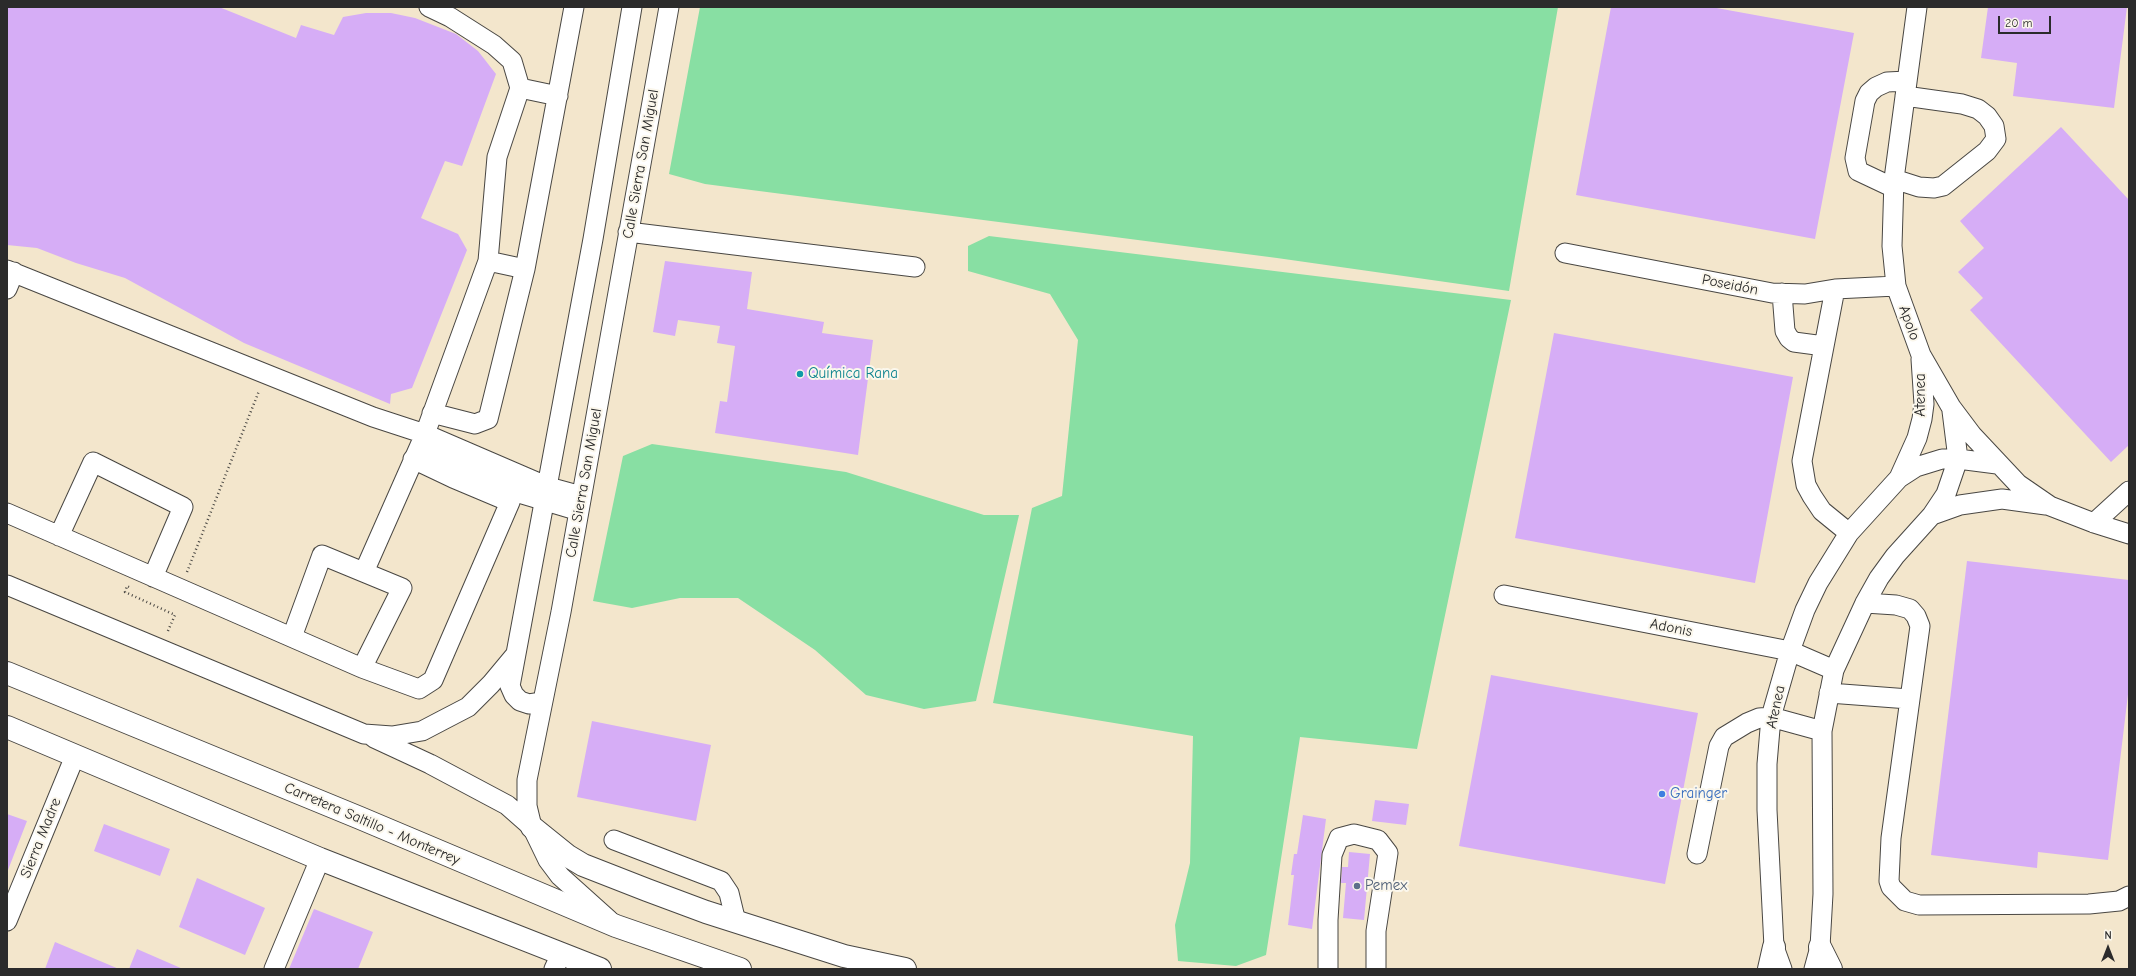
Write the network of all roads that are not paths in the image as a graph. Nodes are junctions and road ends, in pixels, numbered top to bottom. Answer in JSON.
{"nodes":[{"id":1,"x":429,"y":7,"type":"edge"},
{"id":2,"x":574,"y":7,"type":"edge"},
{"id":3,"x":632,"y":7,"type":"edge"},
{"id":4,"x":669,"y":7,"type":"edge"},
{"id":5,"x":1917,"y":7,"type":"edge"},
{"id":6,"x":520,"y":88,"type":"junction"},
{"id":7,"x":1906,"y":88,"type":"junction"},
{"id":8,"x":558,"y":96,"type":"junction"},
{"id":9,"x":1894,"y":183,"type":"junction"},
{"id":10,"x":628,"y":232,"type":"junction"},
{"id":11,"x":1565,"y":253,"type":"dead end"},
{"id":12,"x":488,"y":262,"type":"junction"},
{"id":13,"x":915,"y":267,"type":"dead end"},
{"id":14,"x":525,"y":269,"type":"junction"},
{"id":15,"x":9,"y":277,"type":"edge"},
{"id":16,"x":1896,"y":286,"type":"junction"},
{"id":17,"x":1835,"y":289,"type":"junction"},
{"id":18,"x":1782,"y":293,"type":"junction"},
{"id":19,"x":1824,"y":346,"type":"junction"},
{"id":20,"x":1921,"y":356,"type":"junction"},
{"id":21,"x":1951,"y":407,"type":"junction"},
{"id":22,"x":432,"y":413,"type":"junction"},
{"id":23,"x":419,"y":447,"type":"junction"},
{"id":24,"x":1958,"y":459,"type":"junction"},
{"id":25,"x":1997,"y":464,"type":"junction"},
{"id":26,"x":1899,"y":478,"type":"junction"},
{"id":27,"x":2129,"y":491,"type":"edge"},
{"id":28,"x":546,"y":495,"type":"junction"},
{"id":29,"x":580,"y":504,"type":"junction"},
{"id":30,"x":2050,"y":506,"type":"junction"},
{"id":31,"x":7,"y":513,"type":"edge"},
{"id":32,"x":1932,"y":515,"type":"junction"},
{"id":33,"x":2094,"y":523,"type":"junction"},
{"id":34,"x":1849,"y":532,"type":"junction"},
{"id":35,"x":2129,"y":534,"type":"edge"},
{"id":36,"x":59,"y":536,"type":"junction"},
{"id":37,"x":364,"y":572,"type":"junction"},
{"id":38,"x":153,"y":577,"type":"junction"},
{"id":39,"x":7,"y":585,"type":"edge"},
{"id":40,"x":1504,"y":595,"type":"dead end"},
{"id":41,"x":1865,"y":603,"type":"junction"},
{"id":42,"x":292,"y":637,"type":"junction"},
{"id":43,"x":1790,"y":651,"type":"junction"},
{"id":44,"x":517,"y":653,"type":"junction"},
{"id":45,"x":362,"y":668,"type":"junction"},
{"id":46,"x":1834,"y":670,"type":"junction"},
{"id":47,"x":7,"y":673,"type":"edge"},
{"id":48,"x":1829,"y":693,"type":"junction"},
{"id":49,"x":1909,"y":699,"type":"junction"},
{"id":50,"x":542,"y":702,"type":"junction"},
{"id":51,"x":1772,"y":717,"type":"junction"},
{"id":52,"x":7,"y":727,"type":"edge"},
{"id":53,"x":1822,"y":731,"type":"junction"},
{"id":54,"x":364,"y":734,"type":"junction"},
{"id":55,"x":75,"y":756,"type":"junction"},
{"id":56,"x":532,"y":827,"type":"junction"},
{"id":57,"x":614,"y":840,"type":"dead end"},
{"id":58,"x":1697,"y":854,"type":"dead end"},
{"id":59,"x":320,"y":859,"type":"junction"},
{"id":60,"x":2129,"y":896,"type":"edge"},
{"id":61,"x":7,"y":921,"type":"edge"},
{"id":62,"x":736,"y":922,"type":"junction"},
{"id":63,"x":616,"y":926,"type":"junction"},
{"id":64,"x":1774,"y":946,"type":"junction"},
{"id":65,"x":1820,"y":947,"type":"junction"},
{"id":66,"x":557,"y":961,"type":"edge"},
{"id":67,"x":274,"y":969,"type":"edge"},
{"id":68,"x":599,"y":969,"type":"edge"},
{"id":69,"x":740,"y":969,"type":"edge"},
{"id":70,"x":905,"y":969,"type":"edge"},
{"id":71,"x":1328,"y":969,"type":"edge"},
{"id":72,"x":1376,"y":969,"type":"edge"},
{"id":73,"x":1768,"y":969,"type":"edge"},
{"id":74,"x":1782,"y":969,"type":"edge"},
{"id":75,"x":1814,"y":969,"type":"edge"},
{"id":76,"x":1831,"y":969,"type":"edge"}],
"edges":[{"from":1,"to":6,"type":"street"},
{"from":2,"to":8,"type":"street"},
{"from":3,"to":28,"type":"street"},
{"from":4,"to":10,"type":"street","name":"Calle Sierra San Miguel"},
{"from":5,"to":7,"type":"street","name":"Apolo"},
{"from":6,"to":8,"type":"street"},
{"from":6,"to":12,"type":"street"},
{"from":7,"to":9,"type":"street","name":"Apolo"},
{"from":7,"to":9,"type":"street"},
{"from":7,"to":9,"type":"street"},
{"from":8,"to":14,"type":"street"},
{"from":9,"to":16,"type":"street","name":"Apolo"},
{"from":10,"to":13,"type":"street"},
{"from":10,"to":29,"type":"street","name":"Calle Sierra San Miguel"},
{"from":11,"to":18,"type":"street","name":"Poseidón"},
{"from":12,"to":14,"type":"street"},
{"from":12,"to":22,"type":"street"},
{"from":14,"to":22,"type":"street"},
{"from":15,"to":23,"type":"street"},
{"from":16,"to":17,"type":"street","name":"Poseidón"},
{"from":16,"to":20,"type":"street","name":"Apolo"},
{"from":17,"to":18,"type":"street","name":"Poseidón"},
{"from":17,"to":19,"type":"street"},
{"from":18,"to":19,"type":"street"},
{"from":19,"to":34,"type":"street"},
{"from":20,"to":21,"type":"street","name":"Apolo"},
{"from":20,"to":26,"type":"street","name":"Atenea"},
{"from":21,"to":24,"type":"street","name":"Atenea"},
{"from":21,"to":25,"type":"street","name":"Apolo"},
{"from":22,"to":23,"type":"street"},
{"from":23,"to":28,"type":"street"},
{"from":23,"to":37,"type":"street"},
{"from":23,"to":45,"type":"street"},
{"from":24,"to":25,"type":"street","name":"Atenea"},
{"from":24,"to":26,"type":"street","name":"Atenea"},
{"from":24,"to":32,"type":"street","name":"Atenea"},
{"from":25,"to":30,"type":"street","name":"Apolo"},
{"from":26,"to":34,"type":"street","name":"Atenea"},
{"from":27,"to":33,"type":"street"},
{"from":28,"to":29,"type":"street"},
{"from":28,"to":44,"type":"street"},
{"from":29,"to":50,"type":"street","name":"Calle Sierra San Miguel"},
{"from":30,"to":32,"type":"street","name":"Atenea"},
{"from":30,"to":33,"type":"street","name":"Apolo"},
{"from":31,"to":36,"type":"street"},
{"from":32,"to":41,"type":"street","name":"Atenea"},
{"from":33,"to":35,"type":"street","name":"Apolo"},
{"from":34,"to":43,"type":"street","name":"Atenea"},
{"from":36,"to":38,"type":"street"},
{"from":36,"to":38,"type":"street"},
{"from":37,"to":42,"type":"street"},
{"from":37,"to":45,"type":"street"},
{"from":38,"to":42,"type":"street"},
{"from":39,"to":54,"type":"street"},
{"from":40,"to":43,"type":"street","name":"Adonis"},
{"from":41,"to":46,"type":"street","name":"Atenea"},
{"from":41,"to":49,"type":"street"},
{"from":42,"to":45,"type":"street"},
{"from":43,"to":46,"type":"street","name":"Adonis"},
{"from":43,"to":51,"type":"street","name":"Atenea"},
{"from":44,"to":50,"type":"street"},
{"from":44,"to":54,"type":"street"},
{"from":46,"to":48,"type":"street","name":"Atenea"},
{"from":47,"to":63,"type":"main road","name":"Carretera Saltillo - Monterrey"},
{"from":48,"to":49,"type":"street"},
{"from":48,"to":53,"type":"street","name":"Atenea"},
{"from":49,"to":60,"type":"street"},
{"from":50,"to":56,"type":"street","name":"Calle Sierra San Miguel"},
{"from":51,"to":53,"type":"street"},
{"from":51,"to":58,"type":"street"},
{"from":51,"to":64,"type":"street","name":"Atenea"},
{"from":52,"to":55,"type":"main road"},
{"from":53,"to":65,"type":"street","name":"Atenea"},
{"from":54,"to":56,"type":"street"},
{"from":55,"to":59,"type":"main road"},
{"from":55,"to":61,"type":"street","name":"Sierra Madre"},
{"from":56,"to":62,"type":"main road"},
{"from":56,"to":63,"type":"street","name":"Calle Sierra San Miguel"},
{"from":57,"to":62,"type":"street"},
{"from":59,"to":66,"type":"main road"},
{"from":59,"to":67,"type":"street"},
{"from":62,"to":70,"type":"main road"},
{"from":63,"to":69,"type":"main road","name":"Carretera Saltillo - Monterrey"},
{"from":64,"to":73,"type":"main road"},
{"from":64,"to":74,"type":"street","name":"Atenea"},
{"from":65,"to":75,"type":"street","name":"Atenea"},
{"from":65,"to":76,"type":"main road"},
{"from":66,"to":68,"type":"main road"},
{"from":71,"to":72,"type":"street"}]}
